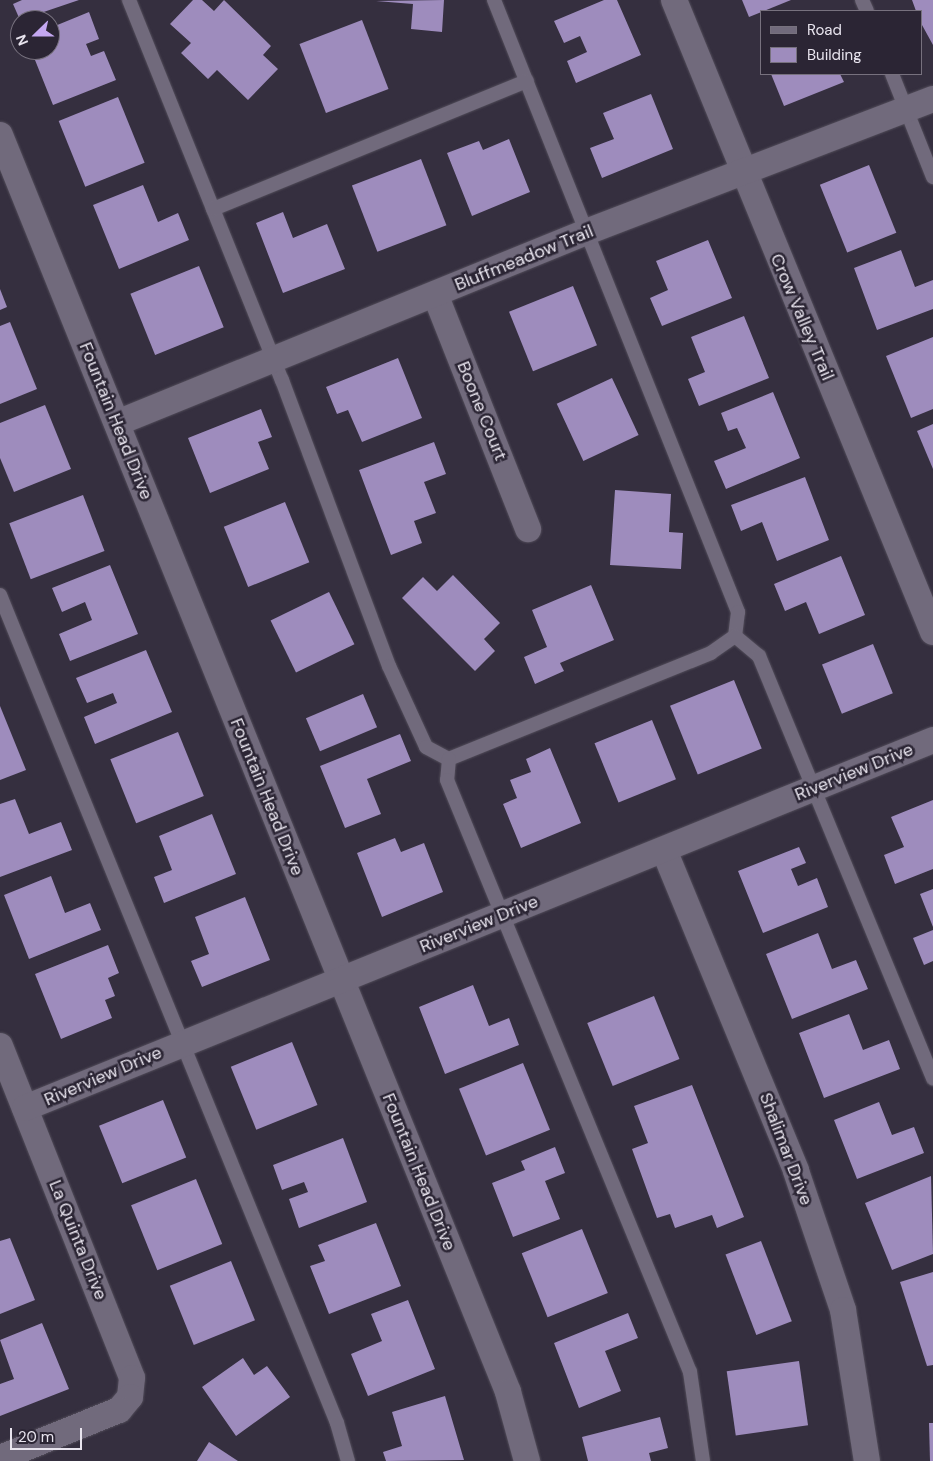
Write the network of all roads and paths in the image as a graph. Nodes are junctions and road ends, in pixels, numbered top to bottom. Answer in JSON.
{"nodes":[{"id":1,"x":130,"y":0,"type":"edge"},
{"id":2,"x":494,"y":0,"type":"edge"},
{"id":3,"x":674,"y":0,"type":"edge"},
{"id":4,"x":892,"y":75,"type":"edge"},
{"id":5,"x":526,"y":81,"type":"junction"},
{"id":6,"x":933,"y":99,"type":"edge"},
{"id":7,"x":906,"y":110,"type":"junction"},
{"id":8,"x":0,"y":135,"type":"edge"},
{"id":9,"x":742,"y":172,"type":"junction"},
{"id":10,"x":933,"y":177,"type":"edge"},
{"id":11,"x":214,"y":209,"type":"junction"},
{"id":12,"x":589,"y":231,"type":"junction"},
{"id":13,"x":435,"y":294,"type":"junction"},
{"id":14,"x":274,"y":360,"type":"junction"},
{"id":15,"x":117,"y":423,"type":"junction"},
{"id":16,"x":528,"y":529,"type":"dead end"},
{"id":17,"x":0,"y":595,"type":"edge"},
{"id":18,"x":933,"y":632,"type":"edge"},
{"id":19,"x":735,"y":636,"type":"junction"},
{"id":20,"x":933,"y":740,"type":"edge"},
{"id":21,"x":449,"y":759,"type":"junction"},
{"id":22,"x":813,"y":789,"type":"junction"},
{"id":23,"x":664,"y":850,"type":"junction"},
{"id":24,"x":504,"y":914,"type":"junction"},
{"id":25,"x":341,"y":979,"type":"junction"},
{"id":26,"x":182,"y":1043,"type":"junction"},
{"id":27,"x":0,"y":1046,"type":"edge"},
{"id":28,"x":933,"y":1079,"type":"edge"},
{"id":29,"x":25,"y":1108,"type":"junction"},
{"id":30,"x":0,"y":1458,"type":"edge"},
{"id":31,"x":348,"y":1461,"type":"edge"},
{"id":32,"x":527,"y":1461,"type":"edge"},
{"id":33,"x":703,"y":1461,"type":"edge"},
{"id":34,"x":868,"y":1461,"type":"edge"}],
"edges":[{"from":1,"to":11,"type":"lane"},
{"from":2,"to":5,"type":"lane"},
{"from":3,"to":9,"type":"street","name":"Crow Valley Trail"},
{"from":4,"to":7,"type":"lane"},
{"from":5,"to":11,"type":"lane"},
{"from":5,"to":12,"type":"lane"},
{"from":6,"to":7,"type":"street","name":"Bluffmeadow Trail"},
{"from":7,"to":9,"type":"street","name":"Bluffmeadow Trail"},
{"from":7,"to":10,"type":"lane"},
{"from":8,"to":15,"type":"street","name":"Fountain Head Drive"},
{"from":9,"to":12,"type":"street","name":"Bluffmeadow Trail"},
{"from":9,"to":18,"type":"street","name":"Crow Valley Trail"},
{"from":11,"to":14,"type":"lane"},
{"from":12,"to":13,"type":"street","name":"Bluffmeadow Trail"},
{"from":12,"to":19,"type":"lane"},
{"from":13,"to":14,"type":"street","name":"Bluffmeadow Trail"},
{"from":13,"to":16,"type":"street","name":"Boone Court"},
{"from":14,"to":15,"type":"street","name":"Bluffmeadow Trail"},
{"from":14,"to":21,"type":"lane"},
{"from":15,"to":25,"type":"street","name":"Fountain Head Drive"},
{"from":17,"to":26,"type":"lane"},
{"from":19,"to":21,"type":"lane"},
{"from":19,"to":22,"type":"lane"},
{"from":20,"to":22,"type":"street","name":"Riverview Drive"},
{"from":21,"to":24,"type":"lane"},
{"from":22,"to":23,"type":"street","name":"Riverview Drive"},
{"from":22,"to":28,"type":"lane"},
{"from":23,"to":24,"type":"street","name":"Riverview Drive"},
{"from":23,"to":34,"type":"street","name":"Shalimar Drive"},
{"from":24,"to":25,"type":"street","name":"Riverview Drive"},
{"from":24,"to":33,"type":"lane"},
{"from":25,"to":26,"type":"street","name":"Riverview Drive"},
{"from":25,"to":32,"type":"street","name":"Fountain Head Drive"},
{"from":26,"to":29,"type":"street","name":"Riverview Drive"},
{"from":26,"to":31,"type":"lane"},
{"from":27,"to":29,"type":"street","name":"La Quinta Drive"},
{"from":29,"to":30,"type":"street","name":"La Quinta Drive"}]}
